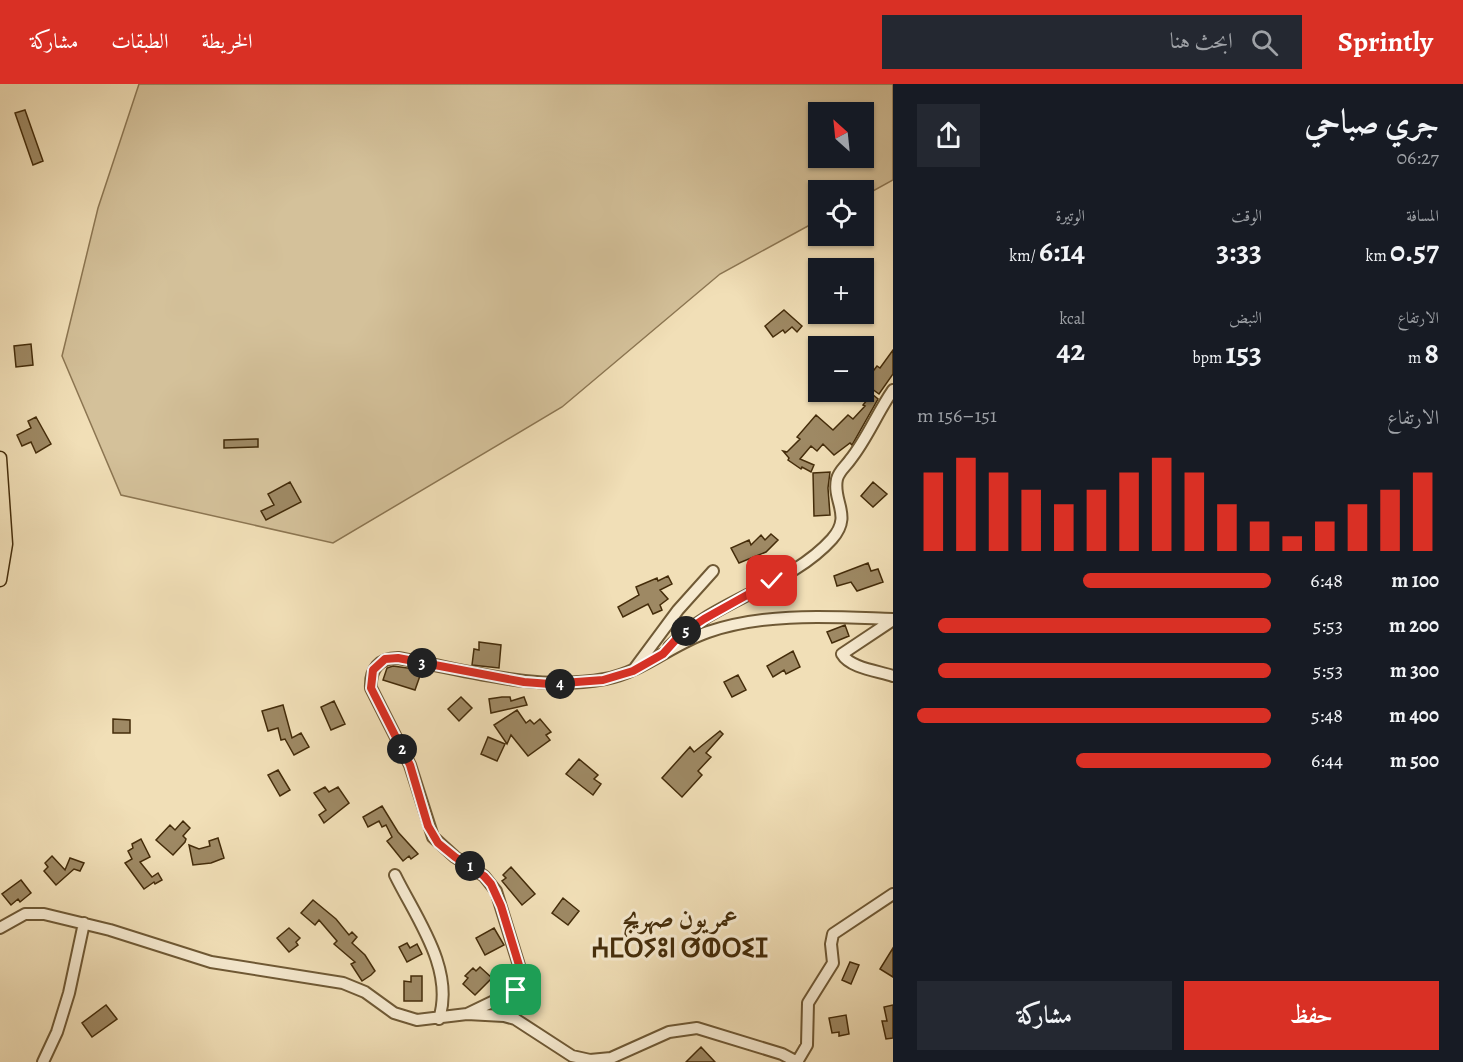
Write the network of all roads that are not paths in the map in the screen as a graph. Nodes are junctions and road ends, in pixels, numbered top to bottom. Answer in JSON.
{"nodes":[{"id":1,"x":893,"y":390,"type":"edge"},
{"id":2,"x":0,"y":458,"type":"edge"},
{"id":3,"x":713,"y":571,"type":"dead end"},
{"id":4,"x":0,"y":579,"type":"edge"},
{"id":5,"x":893,"y":619,"type":"edge"},
{"id":6,"x":663,"y":654,"type":"junction"},
{"id":7,"x":633,"y":671,"type":"junction"},
{"id":8,"x":893,"y":676,"type":"edge"},
{"id":9,"x":395,"y":875,"type":"dead end"},
{"id":10,"x":893,"y":894,"type":"edge"},
{"id":11,"x":84,"y":923,"type":"junction"},
{"id":12,"x":0,"y":928,"type":"edge"},
{"id":13,"x":468,"y":1014,"type":"junction"},
{"id":14,"x":439,"y":1019,"type":"junction"},
{"id":15,"x":602,"y":1061,"type":"edge"},
{"id":16,"x":43,"y":1062,"type":"edge"},
{"id":17,"x":797,"y":1062,"type":"edge"}],
"edges":[{"from":1,"to":6,"type":"street"},
{"from":2,"to":4,"type":"main road"},
{"from":3,"to":7,"type":"street"},
{"from":5,"to":6,"type":"street"},
{"from":5,"to":8,"type":"street"},
{"from":6,"to":7,"type":"street"},
{"from":7,"to":13,"type":"street"},
{"from":9,"to":14,"type":"street"},
{"from":10,"to":17,"type":"street"},
{"from":11,"to":12,"type":"street"},
{"from":11,"to":14,"type":"street"},
{"from":11,"to":16,"type":"street"},
{"from":13,"to":14,"type":"street"},
{"from":13,"to":15,"type":"street"},
{"from":15,"to":17,"type":"street"}]}
